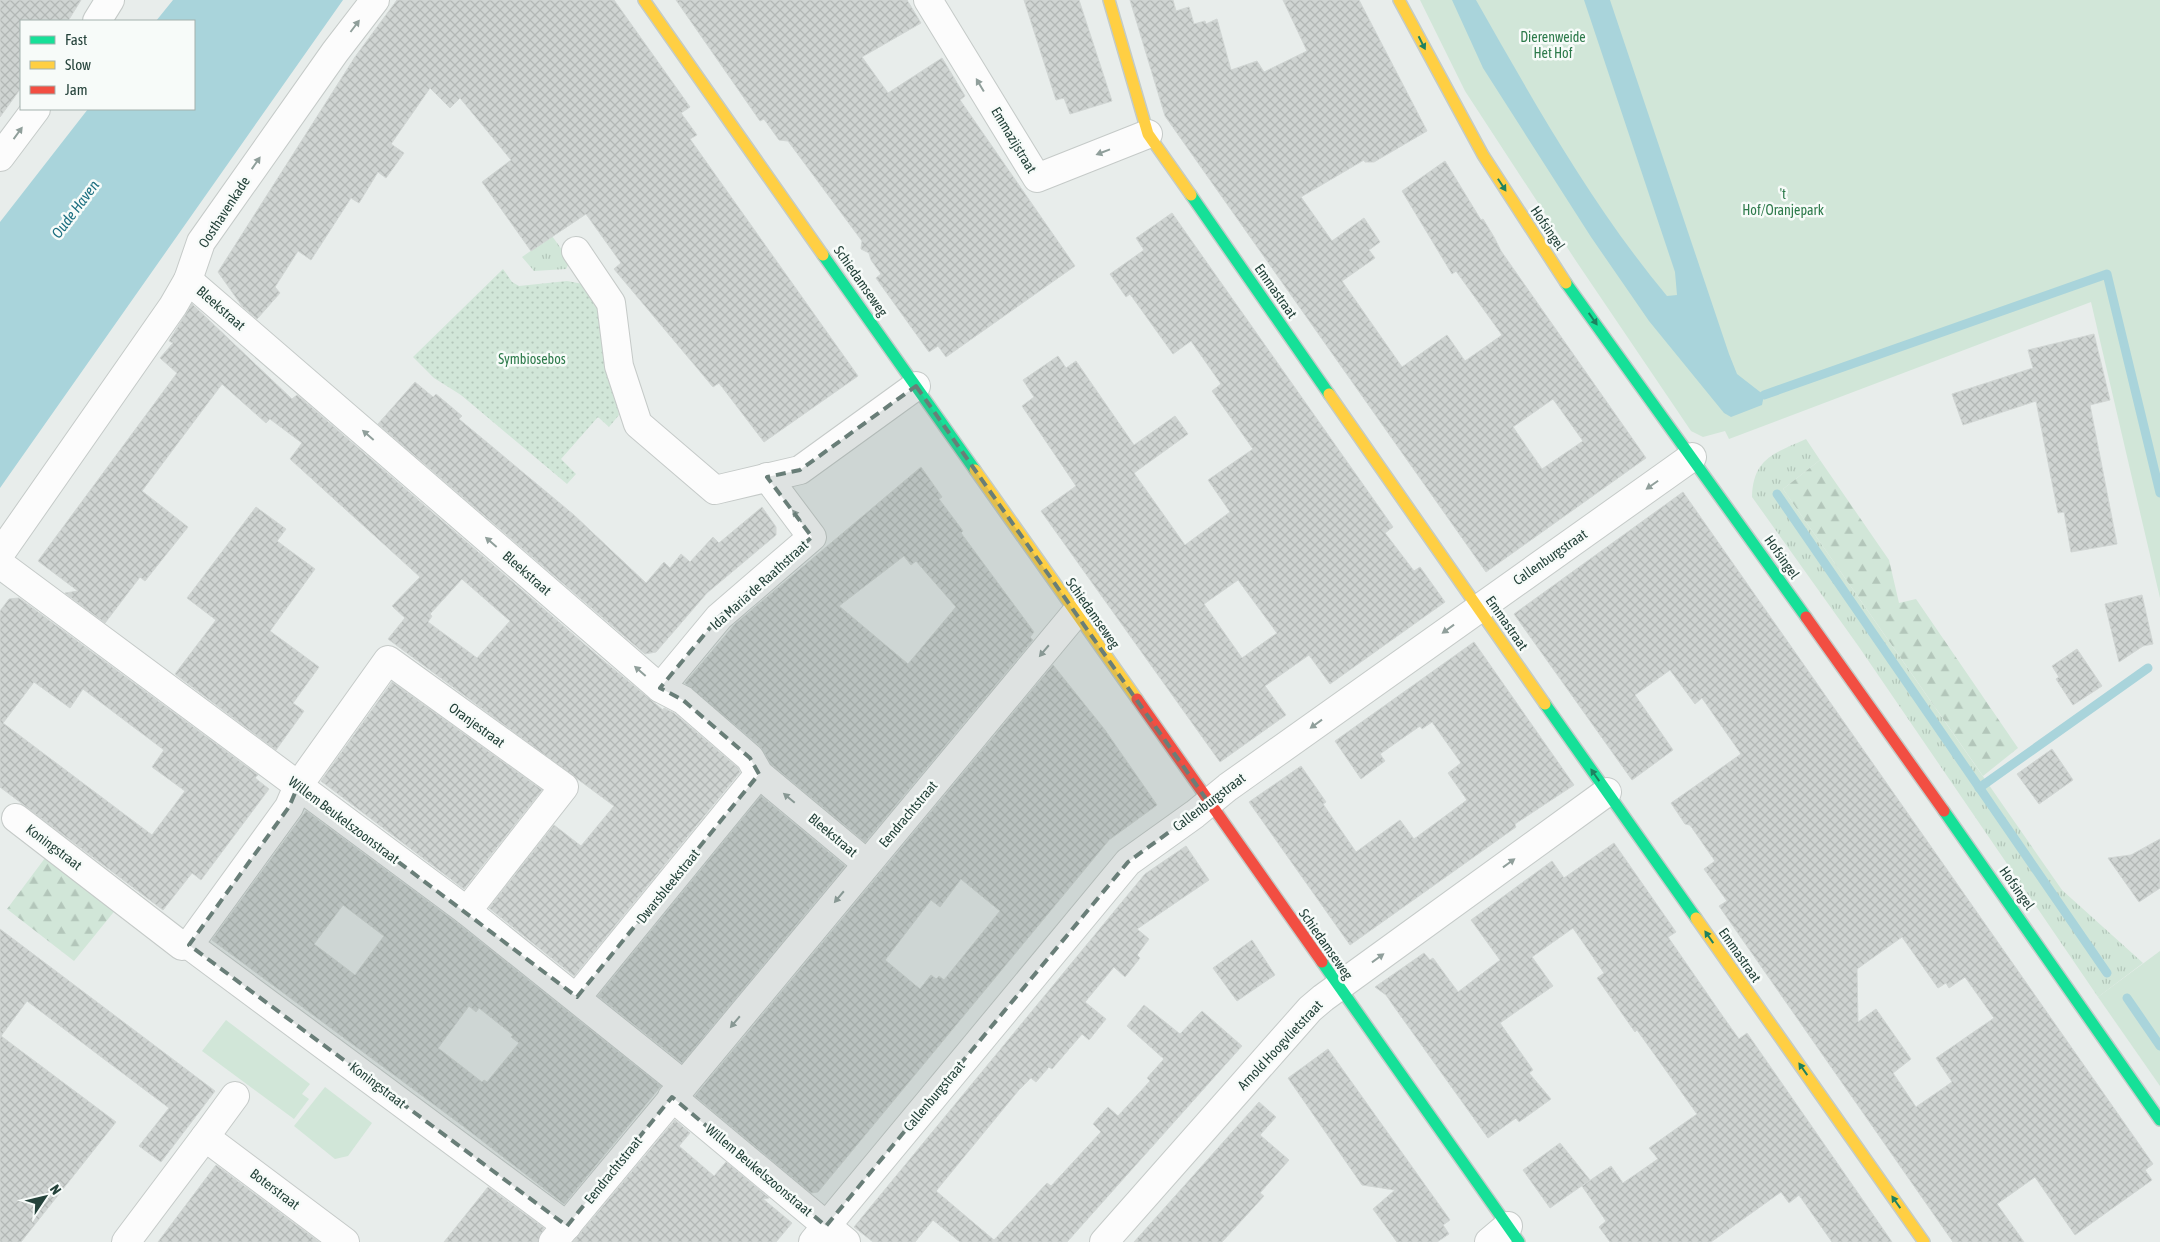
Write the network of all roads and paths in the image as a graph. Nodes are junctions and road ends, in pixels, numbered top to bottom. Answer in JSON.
{"nodes":[{"id":1,"x":110,"y":0,"type":"edge"},
{"id":2,"x":375,"y":0,"type":"edge"},
{"id":3,"x":644,"y":0,"type":"edge"},
{"id":4,"x":928,"y":0,"type":"edge"},
{"id":5,"x":1109,"y":0,"type":"edge"},
{"id":6,"x":1400,"y":0,"type":"edge"},
{"id":7,"x":98,"y":20,"type":"edge"},
{"id":8,"x":35,"y":110,"type":"edge"},
{"id":9,"x":1148,"y":134,"type":"junction"},
{"id":10,"x":0,"y":158,"type":"edge"},
{"id":11,"x":576,"y":251,"type":"dead end"},
{"id":12,"x":188,"y":280,"type":"junction"},
{"id":13,"x":916,"y":386,"type":"junction"},
{"id":14,"x":1692,"y":456,"type":"junction"},
{"id":15,"x":767,"y":477,"type":"junction"},
{"id":16,"x":0,"y":554,"type":"edge"},
{"id":17,"x":0,"y":564,"type":"edge"},
{"id":18,"x":1478,"y":608,"type":"junction"},
{"id":19,"x":1075,"y":614,"type":"junction"},
{"id":20,"x":660,"y":688,"type":"junction"},
{"id":21,"x":760,"y":774,"type":"junction"},
{"id":22,"x":298,"y":786,"type":"junction"},
{"id":23,"x":1607,"y":792,"type":"junction"},
{"id":24,"x":1209,"y":803,"type":"junction"},
{"id":25,"x":16,"y":818,"type":"dead end"},
{"id":26,"x":866,"y":863,"type":"junction"},
{"id":27,"x":467,"y":911,"type":"junction"},
{"id":28,"x":189,"y":945,"type":"junction"},
{"id":29,"x":1338,"y":987,"type":"junction"},
{"id":30,"x":577,"y":997,"type":"junction"},
{"id":31,"x":678,"y":1090,"type":"junction"},
{"id":32,"x":236,"y":1096,"type":"dead end"},
{"id":33,"x":2160,"y":1120,"type":"edge"},
{"id":34,"x":205,"y":1137,"type":"junction"},
{"id":35,"x":560,"y":1234,"type":"edge"},
{"id":36,"x":828,"y":1237,"type":"edge"},
{"id":37,"x":1505,"y":1237,"type":"edge"},
{"id":38,"x":126,"y":1242,"type":"edge"},
{"id":39,"x":345,"y":1242,"type":"edge"},
{"id":40,"x":1104,"y":1242,"type":"edge"},
{"id":41,"x":1924,"y":1242,"type":"edge"}],
"edges":[{"from":1,"to":7,"type":"street"},
{"from":12,"to":2,"type":"street","name":"Oosthavenkade","one_way":true},
{"from":3,"to":13,"type":"street","name":"Schiedamseweg"},
{"from":9,"to":4,"type":"street","name":"Emmazijstraat","one_way":true},
{"from":5,"to":9,"type":"street","name":"Emmastraat"},
{"from":6,"to":14,"type":"street","name":"Hofsingel","one_way":true},
{"from":10,"to":8,"type":"street","one_way":true},
{"from":9,"to":18,"type":"street","name":"Emmastraat"},
{"from":11,"to":15,"type":"street"},
{"from":12,"to":16,"type":"street","name":"Oosthavenkade"},
{"from":20,"to":12,"type":"street","name":"Bleekstraat","one_way":true},
{"from":13,"to":15,"type":"street"},
{"from":13,"to":19,"type":"street","name":"Schiedamseweg"},
{"from":14,"to":18,"type":"street","name":"Callenburgstraat","one_way":true},
{"from":14,"to":33,"type":"street","name":"Hofsingel"},
{"from":20,"to":15,"type":"street","name":"Ida Maria de Raathstraat","one_way":true},
{"from":17,"to":22,"type":"street","name":"Willem Beukelszoonstraat"},
{"from":23,"to":18,"type":"street","name":"Emmastraat","one_way":true},
{"from":18,"to":24,"type":"street","name":"Callenburgstraat","one_way":true},
{"from":19,"to":24,"type":"street","name":"Schiedamseweg"},
{"from":19,"to":26,"type":"street","name":"Eendrachtstraat","one_way":true},
{"from":20,"to":21,"type":"street","name":"Bleekstraat"},
{"from":26,"to":21,"type":"street","name":"Bleekstraat","one_way":true},
{"from":21,"to":30,"type":"street","name":"Dwarsbleekstraat"},
{"from":22,"to":27,"type":"street","name":"Willem Beukelszoonstraat"},
{"from":22,"to":27,"type":"street","name":"Oranjestraat"},
{"from":22,"to":28,"type":"street"},
{"from":29,"to":23,"type":"street","name":"Arnold Hoogvlietstraat","one_way":true},
{"from":41,"to":23,"type":"street","name":"Emmastraat","one_way":true},
{"from":24,"to":29,"type":"street","name":"Schiedamseweg"},
{"from":24,"to":36,"type":"street","name":"Callenburgstraat"},
{"from":25,"to":28,"type":"street","name":"Koningstraat"},
{"from":26,"to":31,"type":"street","name":"Eendrachtstraat","one_way":true},
{"from":27,"to":30,"type":"street","name":"Willem Beukelszoonstraat"},
{"from":28,"to":35,"type":"street","name":"Koningstraat"},
{"from":29,"to":37,"type":"street","name":"Schiedamseweg"},
{"from":29,"to":40,"type":"street","name":"Arnold Hoogvlietstraat"},
{"from":30,"to":31,"type":"street","name":"Willem Beukelszoonstraat"},
{"from":31,"to":35,"type":"street","name":"Eendrachtstraat"},
{"from":31,"to":36,"type":"street","name":"Willem Beukelszoonstraat"},
{"from":32,"to":34,"type":"street"},
{"from":34,"to":38,"type":"street"},
{"from":34,"to":39,"type":"street","name":"Boterstraat"}]}
